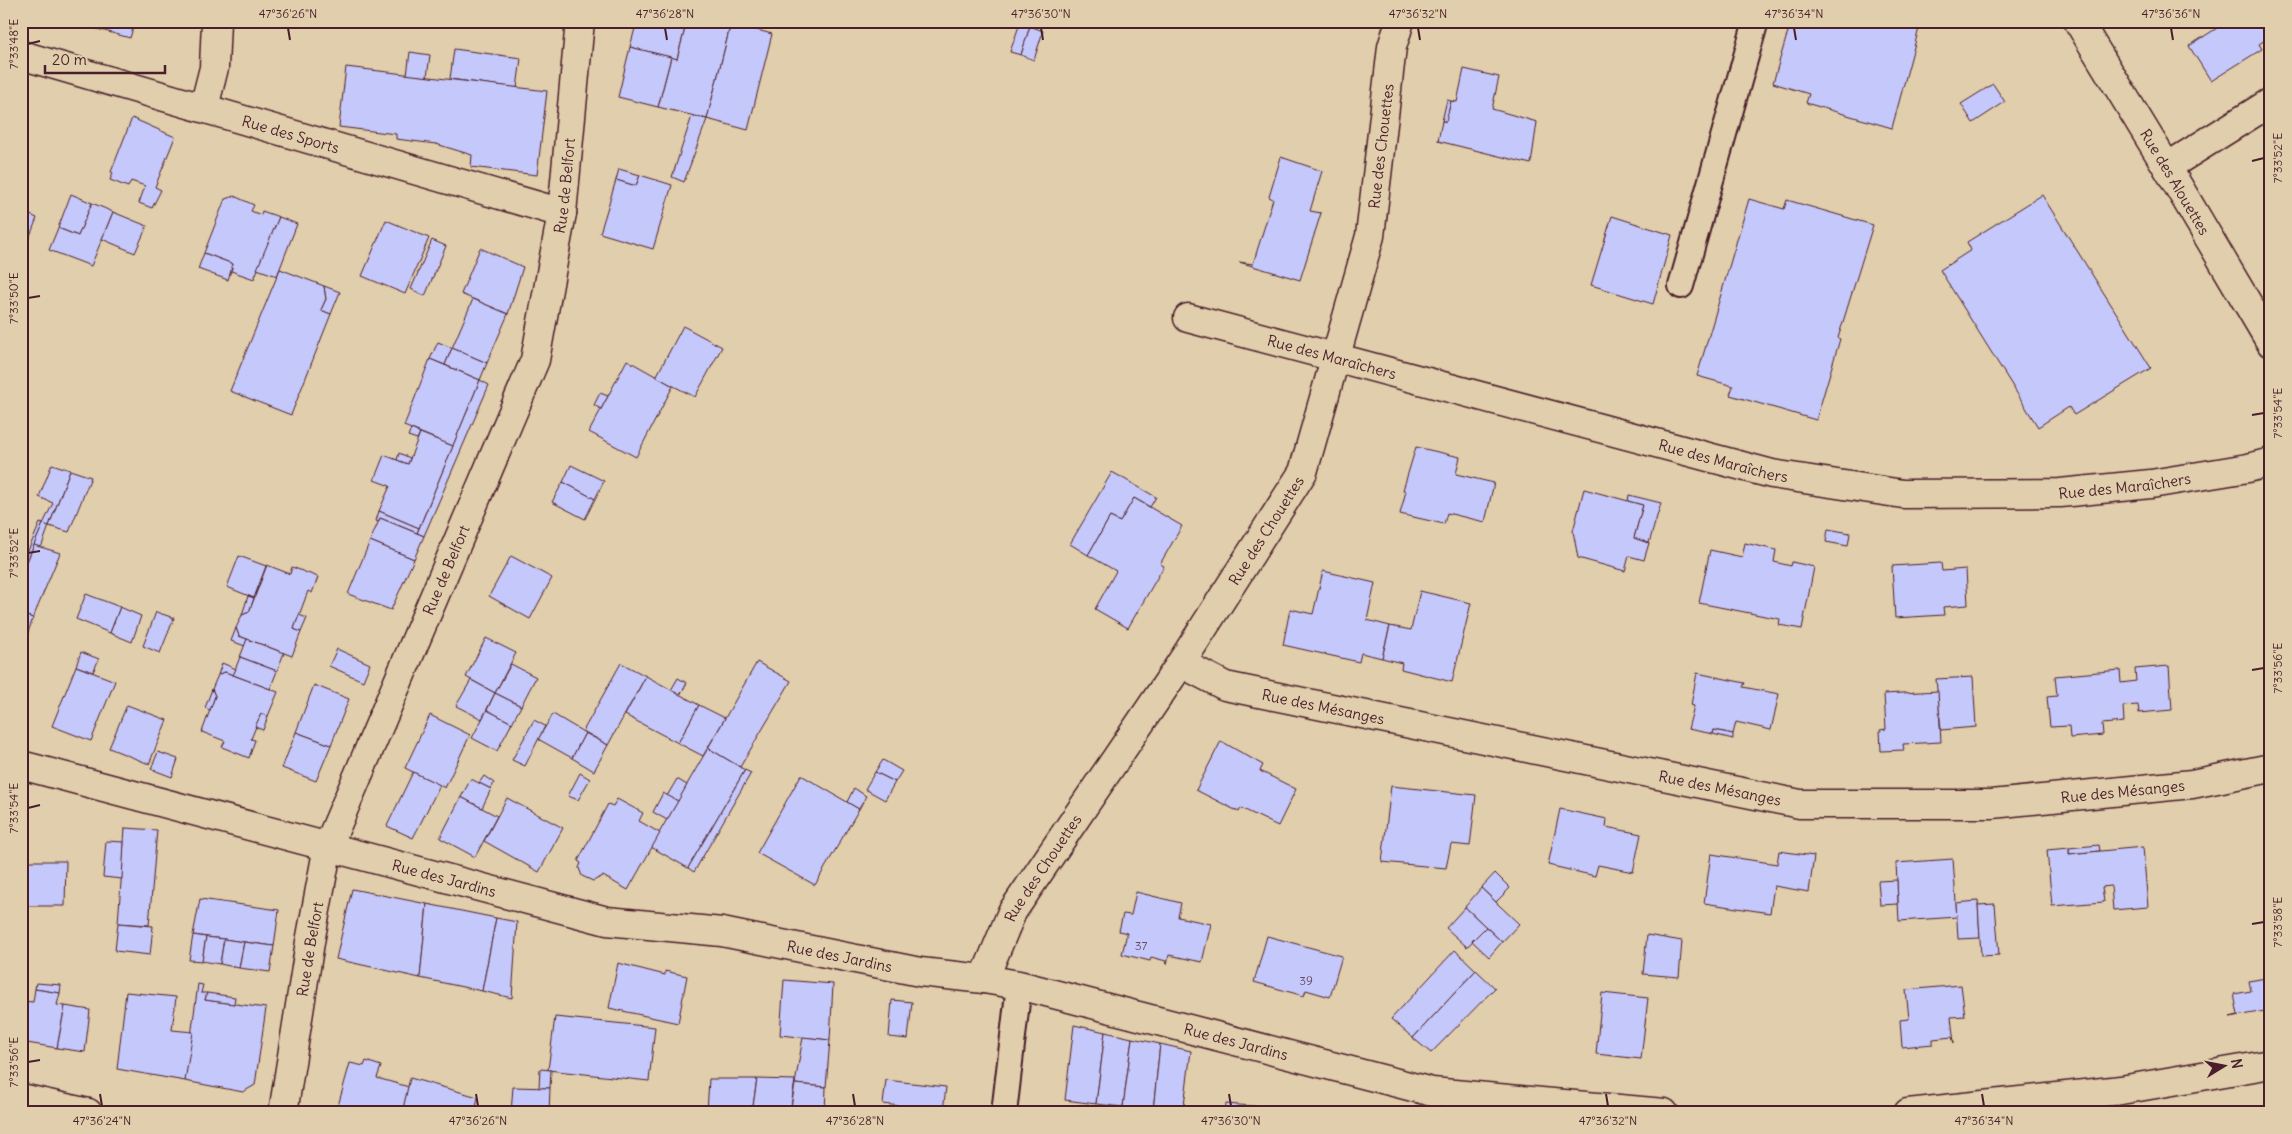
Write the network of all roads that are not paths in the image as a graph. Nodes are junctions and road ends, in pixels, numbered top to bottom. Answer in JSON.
{"nodes":[{"id":1,"x":216,"y":21,"type":"edge"},
{"id":2,"x":580,"y":21,"type":"edge"},
{"id":3,"x":1400,"y":21,"type":"edge"},
{"id":4,"x":1756,"y":21,"type":"edge"},
{"id":5,"x":2078,"y":21,"type":"edge"},
{"id":6,"x":21,"y":55,"type":"edge"},
{"id":7,"x":2271,"y":102,"type":"edge"},
{"id":8,"x":204,"y":107,"type":"junction"},
{"id":9,"x":2167,"y":167,"type":"junction"},
{"id":10,"x":562,"y":213,"type":"junction"},
{"id":11,"x":1681,"y":286,"type":"dead end"},
{"id":12,"x":1188,"y":318,"type":"dead end"},
{"id":13,"x":2271,"y":343,"type":"edge"},
{"id":14,"x":1336,"y":359,"type":"junction"},
{"id":15,"x":2271,"y":462,"type":"edge"},
{"id":16,"x":1181,"y":663,"type":"junction"},
{"id":17,"x":21,"y":765,"type":"edge"},
{"id":18,"x":2271,"y":768,"type":"edge"},
{"id":19,"x":328,"y":846,"type":"junction"},
{"id":20,"x":984,"y":978,"type":"junction"},
{"id":21,"x":1019,"y":985,"type":"junction"},
{"id":22,"x":2271,"y":1064,"type":"edge"},
{"id":23,"x":21,"y":1098,"type":"edge"},
{"id":24,"x":88,"y":1113,"type":"edge"},
{"id":25,"x":283,"y":1113,"type":"edge"},
{"id":26,"x":1004,"y":1113,"type":"edge"},
{"id":27,"x":1664,"y":1113,"type":"edge"},
{"id":28,"x":1908,"y":1113,"type":"edge"}],
"edges":[{"from":1,"to":8,"type":"street"},
{"from":2,"to":10,"type":"street","name":"Rue de Belfort"},
{"from":3,"to":14,"type":"street","name":"Rue des Chouettes"},
{"from":4,"to":11,"type":"lane"},
{"from":5,"to":9,"type":"street","name":"Rue des Alouettes"},
{"from":6,"to":8,"type":"street","name":"Rue des Sports"},
{"from":7,"to":9,"type":"street"},
{"from":8,"to":10,"type":"street","name":"Rue des Sports"},
{"from":9,"to":13,"type":"street","name":"Rue des Alouettes"},
{"from":10,"to":19,"type":"street","name":"Rue de Belfort"},
{"from":12,"to":14,"type":"street","name":"Rue des Maraîchers"},
{"from":14,"to":15,"type":"street","name":"Rue des Maraîchers"},
{"from":14,"to":16,"type":"street","name":"Rue des Chouettes"},
{"from":16,"to":18,"type":"street","name":"Rue des Mésanges"},
{"from":16,"to":20,"type":"street","name":"Rue des Chouettes"},
{"from":17,"to":19,"type":"street","name":"Rue des Jardins"},
{"from":19,"to":20,"type":"street","name":"Rue des Jardins"},
{"from":19,"to":25,"type":"street","name":"Rue de Belfort"},
{"from":20,"to":21,"type":"street","name":"Rue des Jardins"},
{"from":21,"to":26,"type":"lane"},
{"from":21,"to":27,"type":"street","name":"Rue des Jardins"},
{"from":22,"to":28,"type":"street"},
{"from":23,"to":24,"type":"street"}]}
